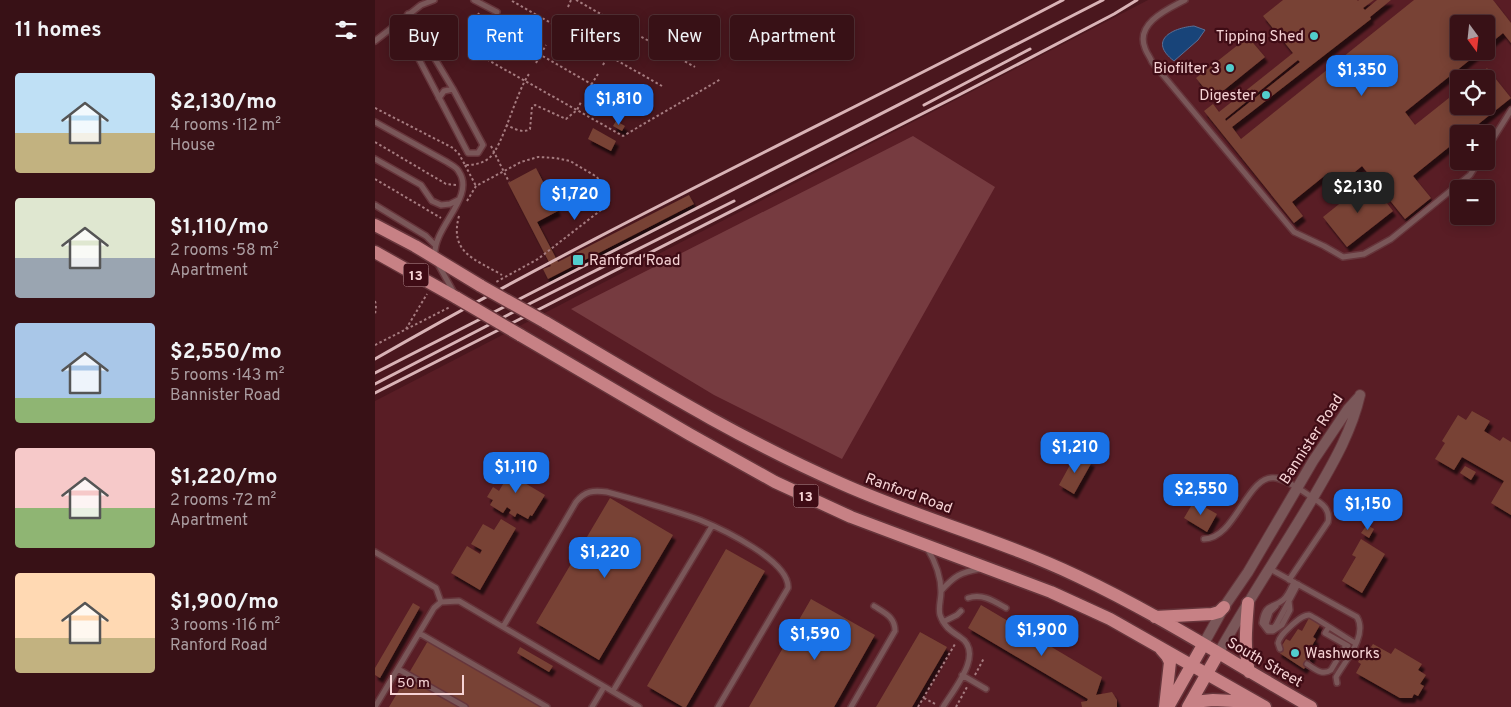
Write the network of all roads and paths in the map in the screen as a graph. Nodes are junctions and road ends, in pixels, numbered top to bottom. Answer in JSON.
{"nodes":[{"id":1,"x":434,"y":0,"type":"edge"},
{"id":2,"x":474,"y":0,"type":"edge"},
{"id":3,"x":571,"y":0,"type":"edge"},
{"id":4,"x":576,"y":0,"type":"edge"},
{"id":5,"x":1185,"y":0,"type":"edge"},
{"id":6,"x":512,"y":1,"type":"edge"},
{"id":7,"x":568,"y":7,"type":"dead end"},
{"id":8,"x":497,"y":12,"type":"dead end"},
{"id":9,"x":479,"y":13,"type":"dead end"},
{"id":10,"x":408,"y":14,"type":"joint"},
{"id":11,"x":603,"y":15,"type":"edge"},
{"id":12,"x":552,"y":23,"type":"edge"},
{"id":13,"x":390,"y":28,"type":"edge"},
{"id":14,"x":639,"y":35,"type":"edge"},
{"id":15,"x":375,"y":41,"type":"edge"},
{"id":16,"x":546,"y":45,"type":"dead end"},
{"id":17,"x":542,"y":52,"type":"edge"},
{"id":18,"x":542,"y":55,"type":"edge"},
{"id":19,"x":419,"y":60,"type":"edge"},
{"id":20,"x":538,"y":60,"type":"edge"},
{"id":21,"x":606,"y":60,"type":"edge"},
{"id":22,"x":617,"y":60,"type":"edge"},
{"id":23,"x":536,"y":63,"type":"dead end"},
{"id":24,"x":603,"y":65,"type":"dead end"},
{"id":25,"x":695,"y":67,"type":"dead end"},
{"id":26,"x":529,"y":74,"type":"dead end"},
{"id":27,"x":598,"y":74,"type":"dead end"},
{"id":28,"x":721,"y":79,"type":"dead end"},
{"id":29,"x":525,"y":80,"type":"junction"},
{"id":30,"x":592,"y":83,"type":"junction"},
{"id":31,"x":662,"y":86,"type":"dead end"},
{"id":32,"x":453,"y":89,"type":"junction"},
{"id":33,"x":586,"y":93,"type":"dead end"},
{"id":34,"x":439,"y":98,"type":"junction"},
{"id":35,"x":581,"y":102,"type":"dead end"},
{"id":36,"x":514,"y":105,"type":"dead end"},
{"id":37,"x":630,"y":106,"type":"dead end"},
{"id":38,"x":577,"y":110,"type":"junction"},
{"id":39,"x":1511,"y":110,"type":"edge"},
{"id":40,"x":375,"y":122,"type":"edge"},
{"id":41,"x":506,"y":125,"type":"dead end"},
{"id":42,"x":1495,"y":136,"type":"edge"},
{"id":43,"x":488,"y":140,"type":"dead end"},
{"id":44,"x":375,"y":142,"type":"edge"},
{"id":45,"x":375,"y":159,"type":"edge"},
{"id":46,"x":465,"y":164,"type":"dead end"},
{"id":47,"x":1474,"y":170,"type":"edge"},
{"id":48,"x":504,"y":172,"type":"junction"},
{"id":49,"x":375,"y":179,"type":"edge"},
{"id":50,"x":509,"y":182,"type":"dead end"},
{"id":51,"x":463,"y":185,"type":"junction"},
{"id":52,"x":476,"y":186,"type":"junction"},
{"id":53,"x":458,"y":200,"type":"junction"},
{"id":54,"x":466,"y":203,"type":"dead end"},
{"id":55,"x":375,"y":205,"type":"edge"},
{"id":56,"x":461,"y":211,"type":"dead end"},
{"id":57,"x":438,"y":216,"type":"dead end"},
{"id":58,"x":375,"y":225,"type":"edge"},
{"id":59,"x":435,"y":245,"type":"junction"},
{"id":60,"x":375,"y":252,"type":"edge"},
{"id":61,"x":436,"y":258,"type":"junction"},
{"id":62,"x":538,"y":259,"type":"dead end"},
{"id":63,"x":501,"y":276,"type":"dead end"},
{"id":64,"x":427,"y":294,"type":"dead end"},
{"id":65,"x":457,"y":298,"type":"junction"},
{"id":66,"x":375,"y":301,"type":"edge"},
{"id":67,"x":375,"y":315,"type":"edge"},
{"id":68,"x":405,"y":331,"type":"dead end"},
{"id":69,"x":1297,"y":488,"type":"junction"},
{"id":70,"x":1313,"y":498,"type":"junction"},
{"id":71,"x":712,"y":526,"type":"junction"},
{"id":72,"x":1204,"y":539,"type":"dead end"},
{"id":73,"x":925,"y":545,"type":"junction"},
{"id":74,"x":375,"y":552,"type":"edge"},
{"id":75,"x":989,"y":568,"type":"junction"},
{"id":76,"x":1270,"y":569,"type":"junction"},
{"id":77,"x":1294,"y":582,"type":"junction"},
{"id":78,"x":941,"y":591,"type":"junction"},
{"id":79,"x":968,"y":598,"type":"dead end"},
{"id":80,"x":441,"y":602,"type":"junction"},
{"id":81,"x":1248,"y":603,"type":"junction"},
{"id":82,"x":874,"y":606,"type":"dead end"},
{"id":83,"x":1224,"y":607,"type":"junction"},
{"id":84,"x":1006,"y":608,"type":"dead end"},
{"id":85,"x":961,"y":611,"type":"dead end"},
{"id":86,"x":1155,"y":617,"type":"junction"},
{"id":87,"x":943,"y":622,"type":"junction"},
{"id":88,"x":503,"y":627,"type":"junction"},
{"id":89,"x":1329,"y":628,"type":"junction"},
{"id":90,"x":419,"y":633,"type":"junction"},
{"id":91,"x":959,"y":636,"type":"junction"},
{"id":92,"x":1157,"y":645,"type":"junction"},
{"id":93,"x":1203,"y":645,"type":"junction"},
{"id":94,"x":1346,"y":645,"type":"junction"},
{"id":95,"x":1354,"y":646,"type":"junction"},
{"id":96,"x":1280,"y":649,"type":"dead end"},
{"id":97,"x":1218,"y":654,"type":"junction"},
{"id":98,"x":1307,"y":664,"type":"dead end"},
{"id":99,"x":1193,"y":666,"type":"junction"},
{"id":100,"x":398,"y":668,"type":"junction"},
{"id":101,"x":1249,"y":672,"type":"junction"},
{"id":102,"x":1207,"y":674,"type":"junction"},
{"id":103,"x":962,"y":675,"type":"junction"},
{"id":104,"x":1337,"y":683,"type":"dead end"},
{"id":105,"x":605,"y":687,"type":"junction"},
{"id":106,"x":986,"y":689,"type":"dead end"},
{"id":107,"x":613,"y":692,"type":"junction"},
{"id":108,"x":924,"y":698,"type":"junction"},
{"id":109,"x":1261,"y":705,"type":"edge"},
{"id":110,"x":375,"y":707,"type":"edge"},
{"id":111,"x":465,"y":707,"type":"edge"},
{"id":112,"x":547,"y":707,"type":"edge"},
{"id":113,"x":593,"y":707,"type":"edge"},
{"id":114,"x":639,"y":707,"type":"edge"},
{"id":115,"x":719,"y":707,"type":"edge"},
{"id":116,"x":851,"y":707,"type":"edge"},
{"id":117,"x":918,"y":707,"type":"edge"},
{"id":118,"x":942,"y":707,"type":"edge"},
{"id":119,"x":1167,"y":707,"type":"edge"},
{"id":120,"x":1189,"y":707,"type":"edge"},
{"id":121,"x":1311,"y":707,"type":"edge"}],
"edges":[{"from":1,"to":10,"type":"lane"},
{"from":2,"to":8,"type":"lane"},
{"from":3,"to":7,"type":"path"},
{"from":4,"to":11,"type":"path"},
{"from":5,"to":47,"type":"lane"},
{"from":6,"to":12,"type":"path"},
{"from":9,"to":29,"type":"path"},
{"from":10,"to":32,"type":"lane"},
{"from":13,"to":15,"type":"lane"},
{"from":14,"to":25,"type":"path"},
{"from":16,"to":17,"type":"path"},
{"from":18,"to":30,"type":"path"},
{"from":19,"to":34,"type":"lane"},
{"from":20,"to":23,"type":"path"},
{"from":21,"to":24,"type":"path"},
{"from":22,"to":31,"type":"path"},
{"from":26,"to":29,"type":"path"},
{"from":27,"to":30,"type":"path"},
{"from":28,"to":38,"type":"path"},
{"from":29,"to":36,"type":"path"},
{"from":29,"to":38,"type":"path"},
{"from":30,"to":33,"type":"path"},
{"from":30,"to":37,"type":"path"},
{"from":32,"to":34,"type":"lane"},
{"from":32,"to":34,"type":"lane"},
{"from":35,"to":38,"type":"path"},
{"from":38,"to":41,"type":"path"},
{"from":39,"to":42,"type":"lane"},
{"from":40,"to":51,"type":"lane"},
{"from":43,"to":48,"type":"path"},
{"from":44,"to":51,"type":"path"},
{"from":45,"to":53,"type":"lane"},
{"from":46,"to":52,"type":"path"},
{"from":48,"to":50,"type":"path"},
{"from":48,"to":52,"type":"path"},
{"from":48,"to":62,"type":"path"},
{"from":49,"to":57,"type":"path"},
{"from":51,"to":52,"type":"path"},
{"from":51,"to":53,"type":"lane"},
{"from":52,"to":54,"type":"path"},
{"from":53,"to":59,"type":"lane"},
{"from":55,"to":59,"type":"lane"},
{"from":56,"to":63,"type":"path"},
{"from":58,"to":61,"type":"main road","name":"Ranford Road","number":"13"},
{"from":59,"to":61,"type":"lane"},
{"from":60,"to":65,"type":"main road","number":"13"},
{"from":61,"to":65,"type":"lane"},
{"from":61,"to":86,"type":"main road","name":"Ranford Road","number":"13","bridge":true},
{"from":64,"to":68,"type":"path"},
{"from":65,"to":73,"type":"main road","number":"13","bridge":true},
{"from":66,"to":67,"type":"path"},
{"from":69,"to":70,"type":"lane"},
{"from":69,"to":70,"type":"street","name":"Bannister Road"},
{"from":69,"to":72,"type":"lane"},
{"from":69,"to":83,"type":"street","name":"Bannister Road"},
{"from":70,"to":76,"type":"street","name":"Bannister Road"},
{"from":70,"to":77,"type":"lane"},
{"from":71,"to":88,"type":"lane"},
{"from":71,"to":107,"type":"lane"},
{"from":71,"to":115,"type":"lane"},
{"from":73,"to":75,"type":"main road","number":"13"},
{"from":73,"to":78,"type":"lane"},
{"from":74,"to":80,"type":"lane"},
{"from":75,"to":78,"type":"lane"},
{"from":75,"to":92,"type":"main road","number":"13"},
{"from":76,"to":77,"type":"lane"},
{"from":76,"to":81,"type":"street","name":"Bannister Road"},
{"from":77,"to":77,"type":"lane"},
{"from":77,"to":95,"type":"lane"},
{"from":78,"to":87,"type":"lane"},
{"from":79,"to":84,"type":"lane"},
{"from":80,"to":88,"type":"lane"},
{"from":80,"to":90,"type":"lane"},
{"from":81,"to":97,"type":"street","name":"Bannister Road"},
{"from":81,"to":101,"type":"main road"},
{"from":82,"to":116,"type":"lane"},
{"from":83,"to":86,"type":"main road"},
{"from":83,"to":93,"type":"street","name":"Bannister Road"},
{"from":85,"to":87,"type":"lane"},
{"from":86,"to":93,"type":"main road","name":"Ranford Road","number":"13"},
{"from":87,"to":91,"type":"lane"},
{"from":88,"to":105,"type":"lane"},
{"from":89,"to":94,"type":"lane"},
{"from":89,"to":95,"type":"lane"},
{"from":89,"to":96,"type":"lane"},
{"from":90,"to":100,"type":"lane"},
{"from":90,"to":112,"type":"lane"},
{"from":91,"to":103,"type":"lane"},
{"from":91,"to":108,"type":"path"},
{"from":92,"to":99,"type":"main road","number":"13"},
{"from":92,"to":119,"type":"main road"},
{"from":93,"to":97,"type":"main road","name":"South Street","number":"13"},
{"from":93,"to":99,"type":"main road","name":"Bannister Road"},
{"from":94,"to":95,"type":"lane"},
{"from":94,"to":98,"type":"lane"},
{"from":95,"to":104,"type":"lane"},
{"from":97,"to":101,"type":"main road","name":"South Street","number":"13"},
{"from":97,"to":102,"type":"main road","name":"Bannister Road"},
{"from":99,"to":102,"type":"main road","number":"13"},
{"from":99,"to":119,"type":"main road","name":"Bannister Road"},
{"from":100,"to":110,"type":"lane"},
{"from":100,"to":111,"type":"lane"},
{"from":101,"to":121,"type":"main road","name":"South Street","number":"13"},
{"from":102,"to":109,"type":"main road","number":"13"},
{"from":102,"to":120,"type":"main road","name":"Bannister Road"},
{"from":103,"to":106,"type":"lane"},
{"from":103,"to":118,"type":"lane"},
{"from":105,"to":107,"type":"lane"},
{"from":105,"to":113,"type":"lane"},
{"from":107,"to":114,"type":"lane"},
{"from":108,"to":117,"type":"path"},
{"from":108,"to":118,"type":"path"},
{"from":109,"to":120,"type":"main road"}]}
